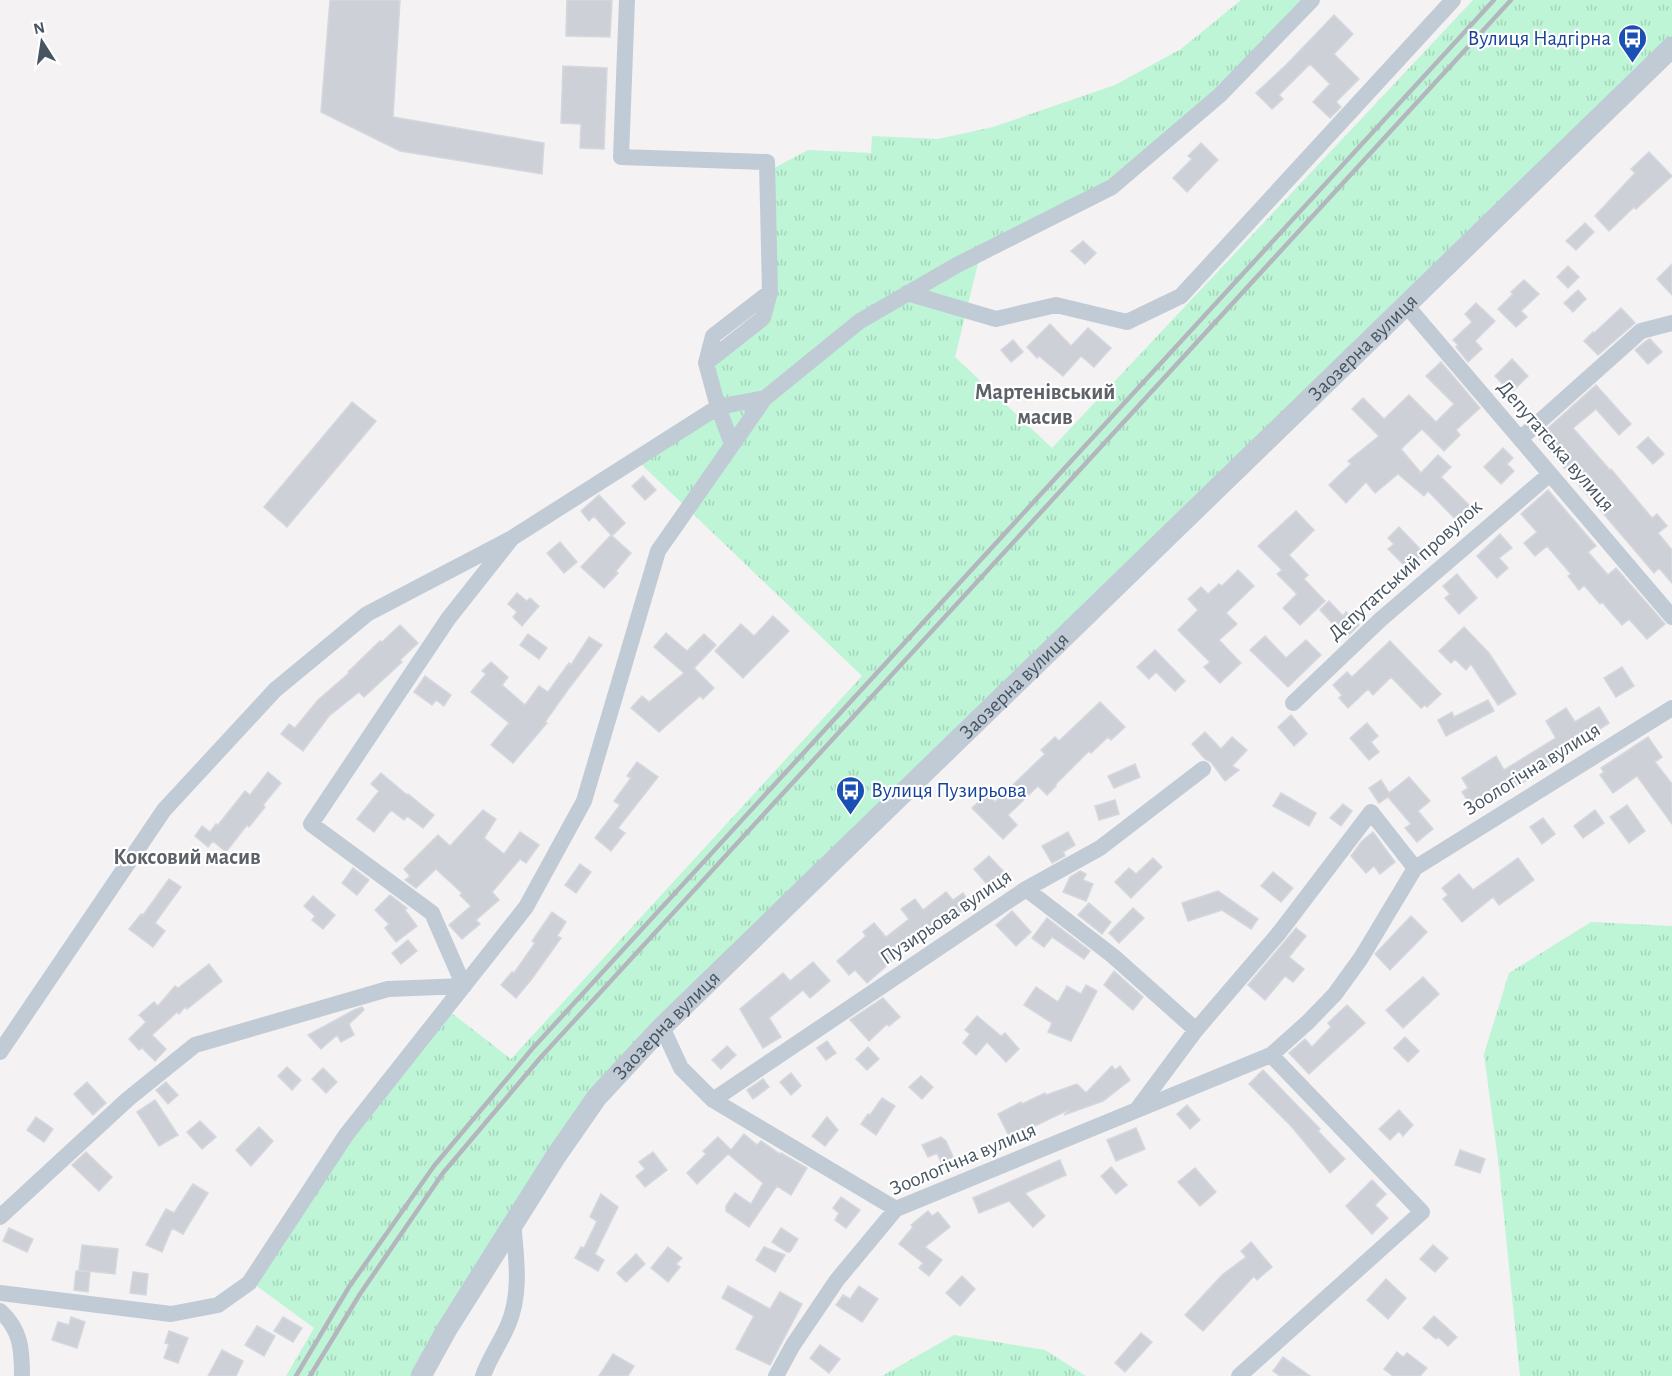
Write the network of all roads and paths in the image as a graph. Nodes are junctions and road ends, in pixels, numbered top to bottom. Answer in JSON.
{"nodes":[{"id":1,"x":627,"y":0,"type":"edge"},
{"id":2,"x":1312,"y":0,"type":"edge"},
{"id":3,"x":1453,"y":0,"type":"edge"},
{"id":4,"x":1672,"y":47,"type":"edge"},
{"id":5,"x":907,"y":294,"type":"junction"},
{"id":6,"x":1406,"y":305,"type":"junction"},
{"id":7,"x":1672,"y":323,"type":"edge"},
{"id":8,"x":765,"y":398,"type":"junction"},
{"id":9,"x":718,"y":407,"type":"junction"},
{"id":10,"x":1520,"y":439,"type":"junction"},
{"id":11,"x":732,"y":444,"type":"junction"},
{"id":12,"x":1550,"y":474,"type":"junction"},
{"id":13,"x":512,"y":538,"type":"junction"},
{"id":14,"x":1672,"y":616,"type":"edge"},
{"id":15,"x":1293,"y":703,"type":"dead end"},
{"id":16,"x":1672,"y":708,"type":"edge"},
{"id":17,"x":1203,"y":770,"type":"dead end"},
{"id":18,"x":1415,"y":868,"type":"junction"},
{"id":19,"x":1026,"y":889,"type":"junction"},
{"id":20,"x":464,"y":986,"type":"junction"},
{"id":21,"x":662,"y":1027,"type":"junction"},
{"id":22,"x":1196,"y":1030,"type":"junction"},
{"id":23,"x":0,"y":1052,"type":"edge"},
{"id":24,"x":1270,"y":1055,"type":"junction"},
{"id":25,"x":712,"y":1100,"type":"junction"},
{"id":26,"x":1137,"y":1110,"type":"junction"},
{"id":27,"x":896,"y":1209,"type":"junction"},
{"id":28,"x":0,"y":1217,"type":"edge"},
{"id":29,"x":513,"y":1222,"type":"junction"},
{"id":30,"x":0,"y":1293,"type":"edge"},
{"id":31,"x":0,"y":1311,"type":"edge"},
{"id":32,"x":22,"y":1376,"type":"edge"},
{"id":33,"x":421,"y":1376,"type":"edge"},
{"id":34,"x":483,"y":1376,"type":"edge"},
{"id":35,"x":776,"y":1376,"type":"edge"},
{"id":36,"x":1239,"y":1376,"type":"edge"}],
"edges":[{"from":1,"to":9,"type":"street"},
{"from":2,"to":5,"type":"street"},
{"from":3,"to":5,"type":"street"},
{"from":4,"to":6,"type":"street","name":"Заозерна вулиця"},
{"from":5,"to":8,"type":"street"},
{"from":6,"to":10,"type":"street","name":"Депутатська вулиця"},
{"from":6,"to":21,"type":"street","name":"Заозерна вулиця"},
{"from":7,"to":10,"type":"street"},
{"from":8,"to":9,"type":"street"},
{"from":8,"to":11,"type":"street"},
{"from":9,"to":11,"type":"street"},
{"from":9,"to":13,"type":"street"},
{"from":10,"to":12,"type":"street","name":"Депутатська вулиця"},
{"from":11,"to":20,"type":"street"},
{"from":12,"to":14,"type":"street","name":"Депутатська вулиця"},
{"from":12,"to":15,"type":"street","name":"Депутатський провулок"},
{"from":13,"to":20,"type":"street"},
{"from":13,"to":23,"type":"street"},
{"from":16,"to":18,"type":"street","name":"Зоологічна вулиця"},
{"from":17,"to":19,"type":"street","name":"Пузирьова вулиця"},
{"from":18,"to":22,"type":"street"},
{"from":18,"to":24,"type":"street","name":"Зоологічна вулиця"},
{"from":19,"to":22,"type":"street"},
{"from":19,"to":25,"type":"street","name":"Пузирьова вулиця"},
{"from":20,"to":28,"type":"street"},
{"from":20,"to":30,"type":"street"},
{"from":21,"to":25,"type":"street"},
{"from":21,"to":29,"type":"street","name":"Заозерна вулиця"},
{"from":22,"to":26,"type":"street"},
{"from":24,"to":26,"type":"street","name":"Зоологічна вулиця"},
{"from":24,"to":36,"type":"street"},
{"from":25,"to":27,"type":"street"},
{"from":26,"to":27,"type":"street","name":"Зоологічна вулиця"},
{"from":27,"to":35,"type":"street","name":"Зоологічна вулиця"},
{"from":29,"to":33,"type":"street","name":"Заозерна вулиця"},
{"from":29,"to":34,"type":"street"},
{"from":31,"to":32,"type":"street"}]}
